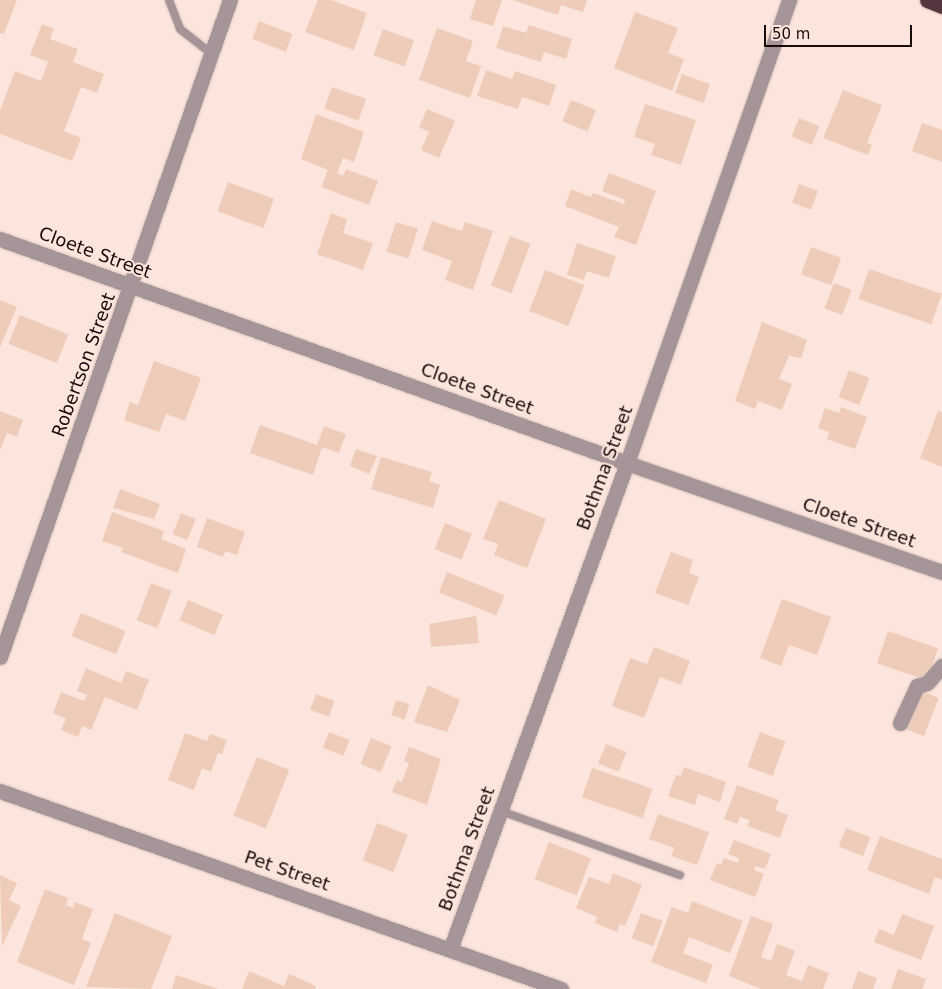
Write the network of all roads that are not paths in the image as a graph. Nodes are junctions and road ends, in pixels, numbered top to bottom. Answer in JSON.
{"nodes":[{"id":1,"x":169,"y":0,"type":"edge"},
{"id":2,"x":230,"y":0,"type":"edge"},
{"id":3,"x":789,"y":0,"type":"edge"},
{"id":4,"x":927,"y":0,"type":"edge"},
{"id":5,"x":942,"y":6,"type":"edge"},
{"id":6,"x":212,"y":54,"type":"junction"},
{"id":7,"x":0,"y":239,"type":"edge"},
{"id":8,"x":132,"y":286,"type":"junction"},
{"id":9,"x":627,"y":463,"type":"junction"},
{"id":10,"x":942,"y":572,"type":"edge"},
{"id":11,"x":0,"y":657,"type":"edge"},
{"id":12,"x":942,"y":666,"type":"edge"},
{"id":13,"x":900,"y":723,"type":"dead end"},
{"id":14,"x":0,"y":791,"type":"edge"},
{"id":15,"x":501,"y":811,"type":"junction"},
{"id":16,"x":680,"y":876,"type":"dead end"},
{"id":17,"x":451,"y":948,"type":"junction"},
{"id":18,"x":561,"y":989,"type":"edge"}],
"edges":[{"from":1,"to":6,"type":"lane"},
{"from":2,"to":6,"type":"street","name":"Robertson Street"},
{"from":3,"to":9,"type":"street","name":"Bothma Street"},
{"from":4,"to":5,"type":"highway"},
{"from":6,"to":8,"type":"street","name":"Robertson Street"},
{"from":7,"to":8,"type":"street","name":"Cloete Street"},
{"from":8,"to":9,"type":"street","name":"Cloete Street"},
{"from":8,"to":11,"type":"street","name":"Robertson Street"},
{"from":9,"to":10,"type":"street","name":"Cloete Street"},
{"from":9,"to":15,"type":"street","name":"Bothma Street"},
{"from":12,"to":13,"type":"street"},
{"from":14,"to":17,"type":"street","name":"Pet Street"},
{"from":15,"to":16,"type":"lane"},
{"from":15,"to":17,"type":"street","name":"Bothma Street"},
{"from":17,"to":18,"type":"street","name":"Pet Street"}]}
